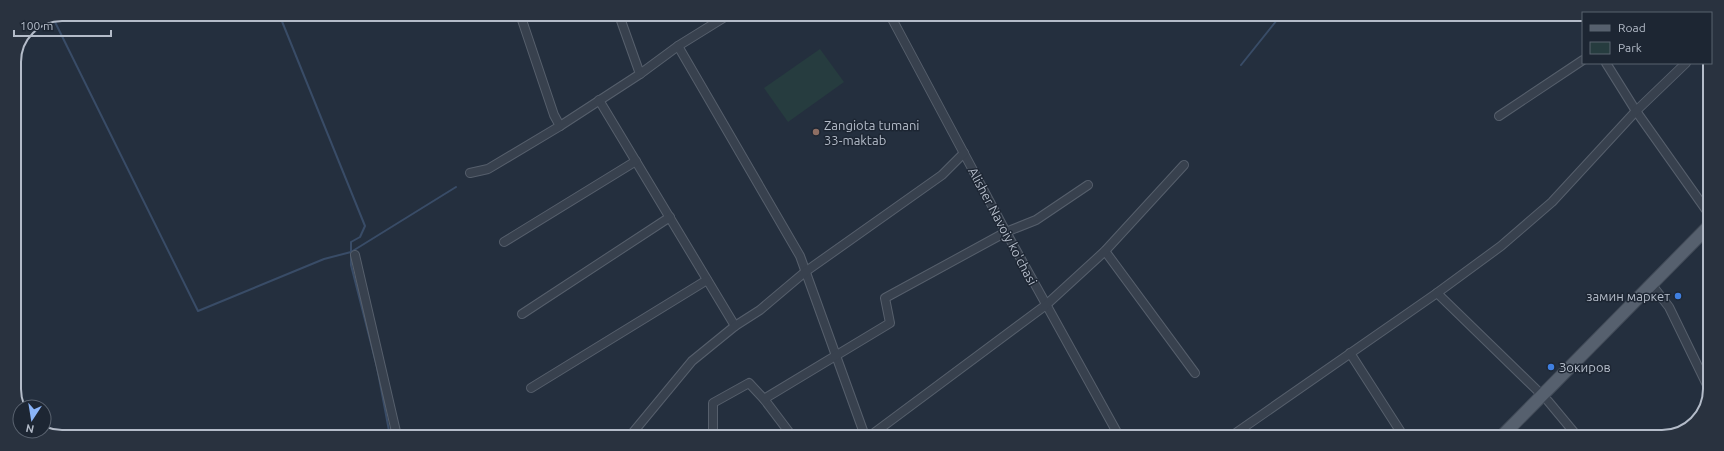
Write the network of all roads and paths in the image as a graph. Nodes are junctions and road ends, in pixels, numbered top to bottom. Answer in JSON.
{"nodes":[{"id":1,"x":522,"y":21,"type":"edge"},
{"id":2,"x":622,"y":21,"type":"edge"},
{"id":3,"x":712,"y":21,"type":"edge"},
{"id":4,"x":893,"y":21,"type":"edge"},
{"id":5,"x":678,"y":46,"type":"junction"},
{"id":6,"x":1582,"y":61,"type":"edge"},
{"id":7,"x":1607,"y":64,"type":"edge"},
{"id":8,"x":1685,"y":64,"type":"edge"},
{"id":9,"x":640,"y":74,"type":"junction"},
{"id":10,"x":599,"y":100,"type":"junction"},
{"id":11,"x":1636,"y":111,"type":"junction"},
{"id":12,"x":1499,"y":116,"type":"dead end"},
{"id":13,"x":560,"y":126,"type":"junction"},
{"id":14,"x":964,"y":153,"type":"junction"},
{"id":15,"x":636,"y":161,"type":"junction"},
{"id":16,"x":1184,"y":165,"type":"dead end"},
{"id":17,"x":470,"y":172,"type":"dead end"},
{"id":18,"x":1088,"y":185,"type":"dead end"},
{"id":19,"x":1703,"y":206,"type":"edge"},
{"id":20,"x":670,"y":217,"type":"junction"},
{"id":21,"x":1006,"y":232,"type":"junction"},
{"id":22,"x":1703,"y":233,"type":"edge"},
{"id":23,"x":1703,"y":241,"type":"edge"},
{"id":24,"x":504,"y":242,"type":"dead end"},
{"id":25,"x":1105,"y":251,"type":"junction"},
{"id":26,"x":355,"y":255,"type":"dead end"},
{"id":27,"x":805,"y":272,"type":"junction"},
{"id":28,"x":707,"y":280,"type":"junction"},
{"id":29,"x":1654,"y":287,"type":"junction"},
{"id":30,"x":1437,"y":293,"type":"junction"},
{"id":31,"x":1046,"y":306,"type":"junction"},
{"id":32,"x":522,"y":314,"type":"dead end"},
{"id":33,"x":735,"y":326,"type":"junction"},
{"id":34,"x":1350,"y":353,"type":"junction"},
{"id":35,"x":835,"y":356,"type":"junction"},
{"id":36,"x":1195,"y":373,"type":"dead end"},
{"id":37,"x":1703,"y":374,"type":"edge"},
{"id":38,"x":531,"y":388,"type":"dead end"},
{"id":39,"x":764,"y":399,"type":"junction"},
{"id":40,"x":1545,"y":399,"type":"junction"},
{"id":41,"x":396,"y":430,"type":"edge"},
{"id":42,"x":635,"y":430,"type":"edge"},
{"id":43,"x":713,"y":430,"type":"edge"},
{"id":44,"x":787,"y":430,"type":"edge"},
{"id":45,"x":863,"y":430,"type":"edge"},
{"id":46,"x":878,"y":430,"type":"edge"},
{"id":47,"x":1116,"y":430,"type":"edge"},
{"id":48,"x":1243,"y":430,"type":"edge"},
{"id":49,"x":1400,"y":430,"type":"edge"},
{"id":50,"x":1509,"y":430,"type":"edge"},
{"id":51,"x":1517,"y":430,"type":"edge"},
{"id":52,"x":1572,"y":430,"type":"edge"}],
"edges":[{"from":1,"to":13,"type":"street"},
{"from":2,"to":9,"type":"street"},
{"from":3,"to":5,"type":"street"},
{"from":4,"to":14,"type":"street","name":"Alisher Navoiy ko'chasi"},
{"from":5,"to":9,"type":"street"},
{"from":5,"to":27,"type":"street"},
{"from":6,"to":12,"type":"street"},
{"from":7,"to":11,"type":"street"},
{"from":8,"to":11,"type":"street"},
{"from":9,"to":10,"type":"street"},
{"from":10,"to":13,"type":"street"},
{"from":10,"to":15,"type":"street"},
{"from":11,"to":19,"type":"street"},
{"from":11,"to":30,"type":"street"},
{"from":13,"to":17,"type":"street"},
{"from":14,"to":21,"type":"street","name":"Alisher Navoiy ko'chasi"},
{"from":14,"to":27,"type":"street"},
{"from":15,"to":20,"type":"street"},
{"from":15,"to":24,"type":"street"},
{"from":16,"to":25,"type":"street"},
{"from":18,"to":21,"type":"street"},
{"from":20,"to":28,"type":"street"},
{"from":20,"to":32,"type":"street"},
{"from":21,"to":31,"type":"street","name":"Alisher Navoiy ko'chasi"},
{"from":21,"to":35,"type":"street"},
{"from":22,"to":29,"type":"main road"},
{"from":23,"to":29,"type":"main road"},
{"from":25,"to":31,"type":"street"},
{"from":25,"to":36,"type":"street"},
{"from":26,"to":41,"type":"street"},
{"from":27,"to":33,"type":"street"},
{"from":27,"to":35,"type":"street"},
{"from":28,"to":33,"type":"street"},
{"from":28,"to":38,"type":"street"},
{"from":29,"to":37,"type":"street"},
{"from":29,"to":40,"type":"main road"},
{"from":30,"to":34,"type":"street"},
{"from":30,"to":40,"type":"street"},
{"from":31,"to":46,"type":"street"},
{"from":31,"to":47,"type":"street","name":"Alisher Navoiy ko'chasi"},
{"from":33,"to":42,"type":"street"},
{"from":34,"to":48,"type":"street"},
{"from":34,"to":49,"type":"street"},
{"from":35,"to":39,"type":"street"},
{"from":35,"to":45,"type":"street"},
{"from":39,"to":43,"type":"street"},
{"from":39,"to":44,"type":"street"},
{"from":40,"to":50,"type":"main road"},
{"from":40,"to":51,"type":"main road"},
{"from":40,"to":52,"type":"street"}]}
